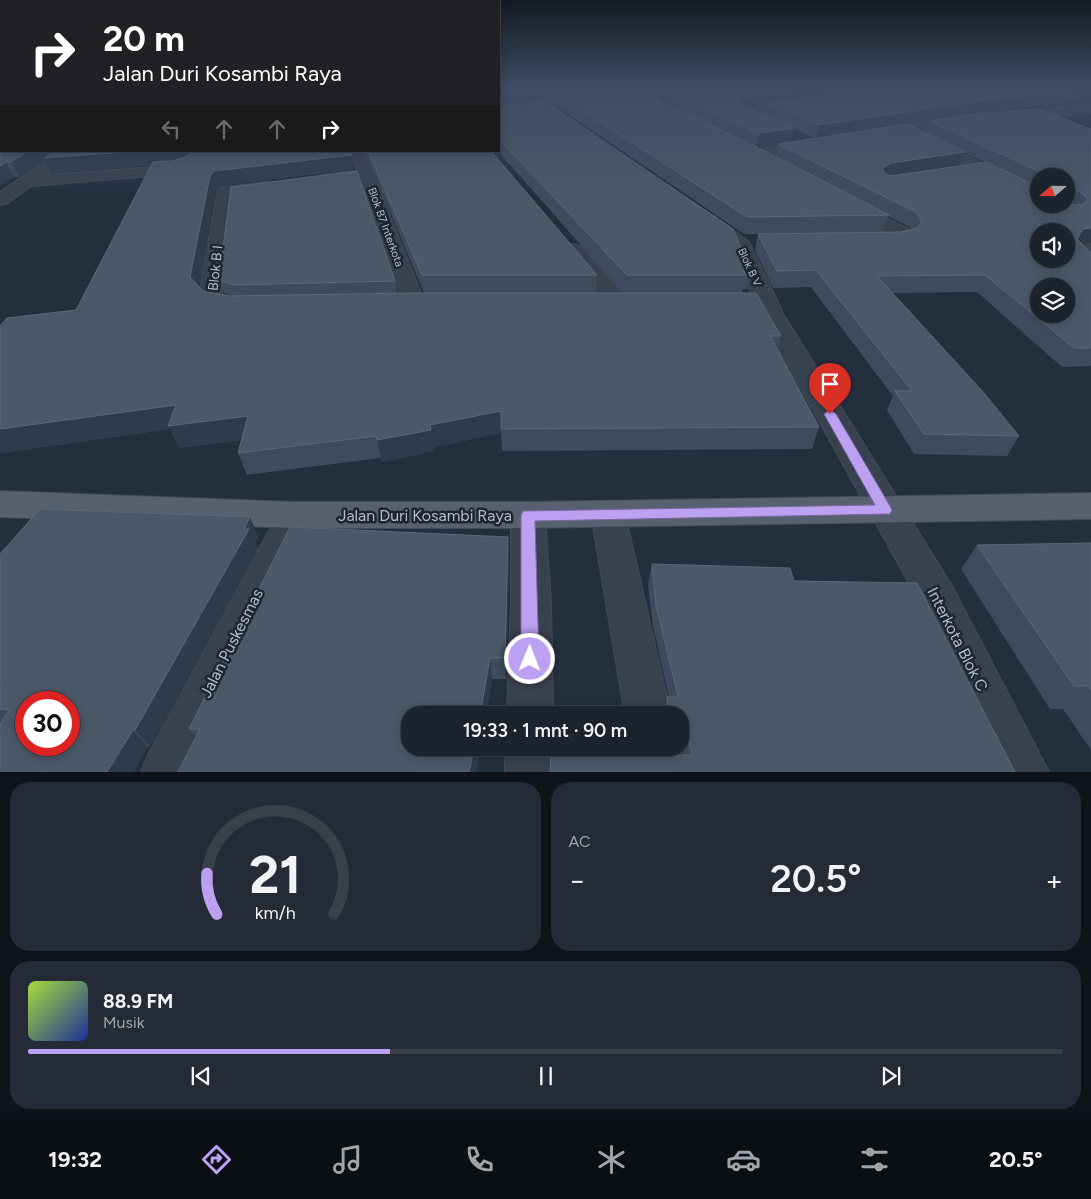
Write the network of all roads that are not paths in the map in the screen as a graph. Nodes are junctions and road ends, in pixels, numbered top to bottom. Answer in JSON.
{"nodes":[{"id":1,"x":767,"y":124,"type":"edge"},
{"id":2,"x":942,"y":124,"type":"edge"},
{"id":3,"x":904,"y":129,"type":"junction"},
{"id":4,"x":867,"y":135,"type":"edge"},
{"id":5,"x":830,"y":141,"type":"edge"},
{"id":6,"x":812,"y":144,"type":"junction"},
{"id":7,"x":737,"y":146,"type":"edge"},
{"id":8,"x":69,"y":152,"type":"edge"},
{"id":9,"x":201,"y":152,"type":"edge"},
{"id":10,"x":357,"y":152,"type":"edge"},
{"id":11,"x":754,"y":154,"type":"junction"},
{"id":12,"x":779,"y":168,"type":"edge"},
{"id":13,"x":980,"y":169,"type":"junction"},
{"id":14,"x":952,"y":173,"type":"edge"},
{"id":15,"x":366,"y":175,"type":"junction"},
{"id":16,"x":29,"y":180,"type":"junction"},
{"id":17,"x":310,"y":182,"type":"edge"},
{"id":18,"x":281,"y":185,"type":"edge"},
{"id":19,"x":1030,"y":194,"type":"edge"},
{"id":20,"x":837,"y":199,"type":"edge"},
{"id":21,"x":0,"y":200,"type":"edge"},
{"id":22,"x":698,"y":213,"type":"edge"},
{"id":23,"x":563,"y":239,"type":"edge"},
{"id":24,"x":856,"y":241,"type":"edge"},
{"id":25,"x":739,"y":242,"type":"junction"},
{"id":26,"x":758,"y":242,"type":"edge"},
{"id":27,"x":1091,"y":250,"type":"edge"},
{"id":28,"x":1091,"y":266,"type":"edge"},
{"id":29,"x":414,"y":303,"type":"edge"},
{"id":30,"x":590,"y":304,"type":"edge"},
{"id":31,"x":256,"y":306,"type":"edge"},
{"id":32,"x":0,"y":504,"type":"edge"},
{"id":33,"x":1091,"y":506,"type":"edge"},
{"id":34,"x":885,"y":510,"type":"junction"},
{"id":35,"x":608,"y":514,"type":"junction"},
{"id":36,"x":295,"y":515,"type":"junction"},
{"id":37,"x":528,"y":515,"type":"junction"},
{"id":38,"x":530,"y":706,"type":"edge"},
{"id":39,"x":646,"y":706,"type":"edge"},
{"id":40,"x":529,"y":756,"type":"edge"},
{"id":41,"x":657,"y":756,"type":"edge"},
{"id":42,"x":165,"y":772,"type":"edge"},
{"id":43,"x":529,"y":772,"type":"edge"},
{"id":44,"x":660,"y":772,"type":"edge"},
{"id":45,"x":1025,"y":772,"type":"edge"}],
"edges":[{"from":1,"to":6,"type":"street"},
{"from":2,"to":3,"type":"street"},
{"from":3,"to":4,"type":"street"},
{"from":3,"to":13,"type":"street"},
{"from":5,"to":6,"type":"street"},
{"from":6,"to":11,"type":"street"},
{"from":7,"to":11,"type":"street"},
{"from":8,"to":16,"type":"street"},
{"from":9,"to":16,"type":"street"},
{"from":10,"to":15,"type":"street","name":"Blok B7 Interkota"},
{"from":11,"to":12,"type":"street"},
{"from":13,"to":14,"type":"street"},
{"from":13,"to":19,"type":"street"},
{"from":15,"to":17,"type":"street"},
{"from":15,"to":29,"type":"street","name":"Blok B7 Interkota"},
{"from":16,"to":21,"type":"street"},
{"from":18,"to":31,"type":"street","name":"Blok B I"},
{"from":20,"to":24,"type":"street"},
{"from":22,"to":25,"type":"street","name":"Blok B V"},
{"from":23,"to":30,"type":"street"},
{"from":25,"to":26,"type":"street"},
{"from":25,"to":34,"type":"street","name":"Blok B V"},
{"from":27,"to":28,"type":"street"},
{"from":32,"to":36,"type":"main road","name":"Jalan Duri Kosambi Raya"},
{"from":33,"to":34,"type":"main road","name":"Jalan Duri Kosambi Raya"},
{"from":34,"to":35,"type":"main road","name":"Jalan Duri Kosambi Raya"},
{"from":34,"to":45,"type":"street","name":"Interkota Blok C"},
{"from":35,"to":37,"type":"main road","name":"Jalan Duri Kosambi Raya"},
{"from":35,"to":39,"type":"street"},
{"from":36,"to":37,"type":"main road","name":"Jalan Duri Kosambi Raya"},
{"from":36,"to":42,"type":"street","name":"Jalan Puskesmas"},
{"from":37,"to":38,"type":"street"},
{"from":40,"to":43,"type":"street"},
{"from":41,"to":44,"type":"street"}]}
